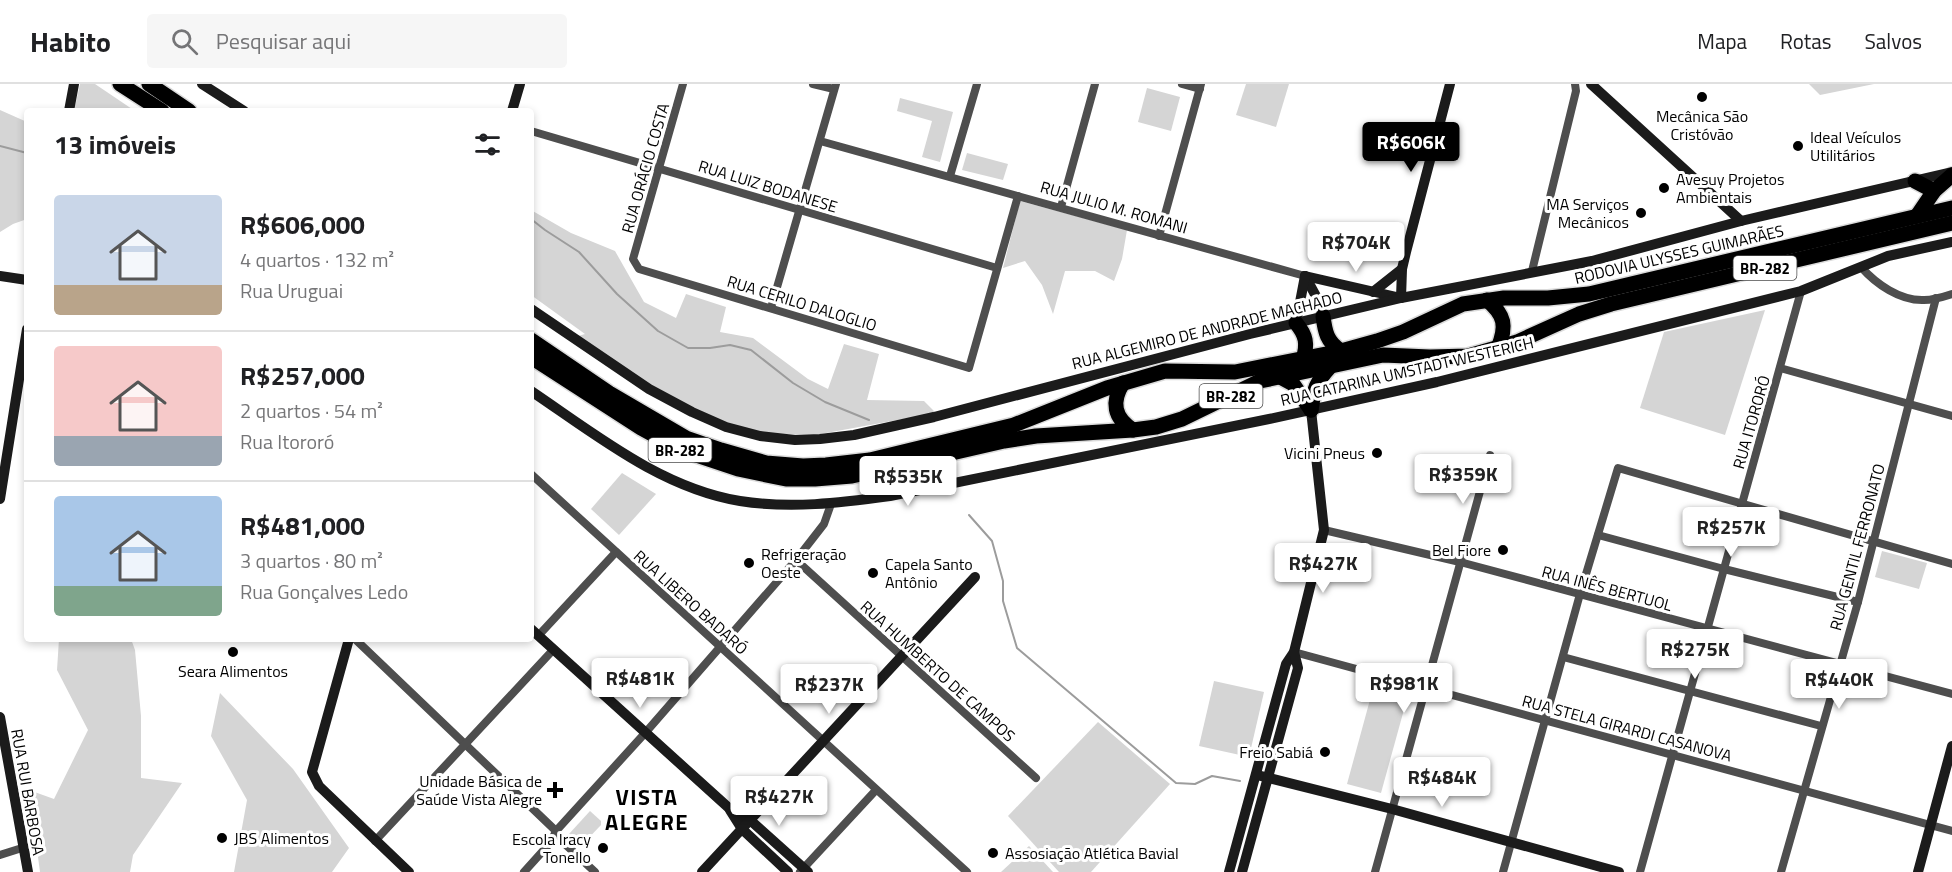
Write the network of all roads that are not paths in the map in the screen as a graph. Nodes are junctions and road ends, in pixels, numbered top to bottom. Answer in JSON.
{"nodes":[{"id":1,"x":74,"y":84,"type":"edge"},
{"id":2,"x":120,"y":84,"type":"edge"},
{"id":3,"x":149,"y":84,"type":"edge"},
{"id":4,"x":201,"y":84,"type":"edge"},
{"id":5,"x":520,"y":84,"type":"edge"},
{"id":6,"x":683,"y":84,"type":"edge"},
{"id":7,"x":813,"y":84,"type":"edge"},
{"id":8,"x":976,"y":84,"type":"edge"},
{"id":9,"x":1095,"y":84,"type":"edge"},
{"id":10,"x":1182,"y":84,"type":"edge"},
{"id":11,"x":1450,"y":84,"type":"edge"},
{"id":12,"x":1575,"y":84,"type":"edge"},
{"id":13,"x":1591,"y":84,"type":"edge"},
{"id":14,"x":1200,"y":86,"type":"edge"},
{"id":15,"x":835,"y":87,"type":"edge"},
{"id":16,"x":70,"y":108,"type":"edge"},
{"id":17,"x":157,"y":108,"type":"edge"},
{"id":18,"x":185,"y":108,"type":"edge"},
{"id":19,"x":239,"y":108,"type":"edge"},
{"id":20,"x":513,"y":108,"type":"edge"},
{"id":21,"x":534,"y":132,"type":"edge"},
{"id":22,"x":820,"y":141,"type":"junction"},
{"id":23,"x":659,"y":168,"type":"junction"},
{"id":24,"x":1952,"y":173,"type":"edge"},
{"id":25,"x":950,"y":176,"type":"junction"},
{"id":26,"x":1915,"y":181,"type":"junction"},
{"id":27,"x":1934,"y":191,"type":"junction"},
{"id":28,"x":1018,"y":196,"type":"junction"},
{"id":29,"x":1061,"y":207,"type":"junction"},
{"id":30,"x":1952,"y":208,"type":"edge"},
{"id":31,"x":799,"y":210,"type":"junction"},
{"id":32,"x":1917,"y":216,"type":"junction"},
{"id":33,"x":1741,"y":221,"type":"junction"},
{"id":34,"x":1952,"y":223,"type":"edge"},
{"id":35,"x":1159,"y":236,"type":"junction"},
{"id":36,"x":1952,"y":242,"type":"edge"},
{"id":37,"x":633,"y":259,"type":"joint"},
{"id":38,"x":1861,"y":267,"type":"junction"},
{"id":39,"x":997,"y":268,"type":"junction"},
{"id":40,"x":1402,"y":269,"type":"junction"},
{"id":41,"x":1532,"y":271,"type":"junction"},
{"id":42,"x":0,"y":276,"type":"edge"},
{"id":43,"x":1305,"y":276,"type":"junction"},
{"id":44,"x":24,"y":280,"type":"edge"},
{"id":45,"x":1802,"y":291,"type":"junction"},
{"id":46,"x":1373,"y":292,"type":"junction"},
{"id":47,"x":1952,"y":294,"type":"edge"},
{"id":48,"x":1401,"y":298,"type":"junction"},
{"id":49,"x":1936,"y":298,"type":"junction"},
{"id":50,"x":1487,"y":300,"type":"junction"},
{"id":51,"x":771,"y":308,"type":"junction"},
{"id":52,"x":534,"y":311,"type":"edge"},
{"id":53,"x":1323,"y":316,"type":"junction"},
{"id":54,"x":1296,"y":323,"type":"junction"},
{"id":55,"x":534,"y":342,"type":"edge"},
{"id":56,"x":1498,"y":348,"type":"junction"},
{"id":57,"x":1341,"y":351,"type":"junction"},
{"id":58,"x":534,"y":359,"type":"edge"},
{"id":59,"x":1303,"y":359,"type":"junction"},
{"id":60,"x":24,"y":360,"type":"edge"},
{"id":61,"x":1330,"y":367,"type":"junction"},
{"id":62,"x":1780,"y":368,"type":"junction"},
{"id":63,"x":1280,"y":377,"type":"junction"},
{"id":64,"x":1122,"y":383,"type":"junction"},
{"id":65,"x":534,"y":393,"type":"edge"},
{"id":66,"x":1908,"y":404,"type":"junction"},
{"id":67,"x":1311,"y":410,"type":"junction"},
{"id":68,"x":1952,"y":416,"type":"edge"},
{"id":69,"x":1133,"y":430,"type":"junction"},
{"id":70,"x":4,"y":454,"type":"edge"},
{"id":71,"x":1490,"y":455,"type":"dead end"},
{"id":72,"x":534,"y":477,"type":"edge"},
{"id":73,"x":0,"y":499,"type":"edge"},
{"id":74,"x":1742,"y":502,"type":"junction"},
{"id":75,"x":831,"y":504,"type":"junction"},
{"id":76,"x":1324,"y":530,"type":"junction"},
{"id":77,"x":1598,"y":535,"type":"junction"},
{"id":78,"x":1874,"y":542,"type":"junction"},
{"id":79,"x":616,"y":552,"type":"junction"},
{"id":80,"x":796,"y":560,"type":"junction"},
{"id":81,"x":1460,"y":562,"type":"junction"},
{"id":82,"x":1952,"y":564,"type":"edge"},
{"id":83,"x":1724,"y":569,"type":"junction"},
{"id":84,"x":975,"y":577,"type":"dead end"},
{"id":85,"x":1580,"y":594,"type":"junction"},
{"id":86,"x":1858,"y":602,"type":"junction"},
{"id":87,"x":1707,"y":628,"type":"junction"},
{"id":88,"x":535,"y":633,"type":"edge"},
{"id":89,"x":348,"y":642,"type":"edge"},
{"id":90,"x":358,"y":642,"type":"edge"},
{"id":91,"x":720,"y":646,"type":"junction"},
{"id":92,"x":553,"y":650,"type":"junction"},
{"id":93,"x":1294,"y":652,"type":"junction"},
{"id":94,"x":902,"y":656,"type":"junction"},
{"id":95,"x":1563,"y":657,"type":"junction"},
{"id":96,"x":1839,"y":664,"type":"junction"},
{"id":97,"x":1425,"y":688,"type":"junction"},
{"id":98,"x":1690,"y":691,"type":"junction"},
{"id":99,"x":1952,"y":694,"type":"edge"},
{"id":100,"x":0,"y":717,"type":"edge"},
{"id":101,"x":1272,"y":719,"type":"junction"},
{"id":102,"x":1546,"y":720,"type":"junction"},
{"id":103,"x":1283,"y":722,"type":"junction"},
{"id":104,"x":1821,"y":726,"type":"junction"},
{"id":105,"x":646,"y":732,"type":"junction"},
{"id":106,"x":823,"y":742,"type":"junction"},
{"id":107,"x":464,"y":744,"type":"junction"},
{"id":108,"x":3,"y":746,"type":"edge"},
{"id":109,"x":1952,"y":746,"type":"edge"},
{"id":110,"x":1672,"y":755,"type":"junction"},
{"id":111,"x":1257,"y":775,"type":"junction"},
{"id":112,"x":1036,"y":778,"type":"dead end"},
{"id":113,"x":1268,"y":778,"type":"junction"},
{"id":114,"x":876,"y":790,"type":"junction"},
{"id":115,"x":1803,"y":790,"type":"junction"},
{"id":116,"x":730,"y":809,"type":"junction"},
{"id":117,"x":1392,"y":809,"type":"junction"},
{"id":118,"x":750,"y":820,"type":"junction"},
{"id":119,"x":1931,"y":825,"type":"junction"},
{"id":120,"x":742,"y":829,"type":"junction"},
{"id":121,"x":556,"y":831,"type":"junction"},
{"id":122,"x":1952,"y":831,"type":"edge"},
{"id":123,"x":1238,"y":840,"type":"junction"},
{"id":124,"x":375,"y":841,"type":"junction"},
{"id":125,"x":1511,"y":843,"type":"junction"},
{"id":126,"x":1251,"y":844,"type":"junction"},
{"id":127,"x":22,"y":848,"type":"junction"},
{"id":128,"x":0,"y":855,"type":"edge"},
{"id":129,"x":804,"y":871,"type":"edge"},
{"id":130,"x":28,"y":872,"type":"edge"},
{"id":131,"x":409,"y":872,"type":"edge"},
{"id":132,"x":524,"y":872,"type":"edge"},
{"id":133,"x":596,"y":872,"type":"edge"},
{"id":134,"x":702,"y":872,"type":"edge"},
{"id":135,"x":788,"y":872,"type":"edge"},
{"id":136,"x":967,"y":872,"type":"edge"},
{"id":137,"x":1229,"y":872,"type":"edge"},
{"id":138,"x":1242,"y":872,"type":"edge"},
{"id":139,"x":1375,"y":872,"type":"edge"},
{"id":140,"x":1503,"y":872,"type":"edge"},
{"id":141,"x":1619,"y":872,"type":"edge"},
{"id":142,"x":1640,"y":872,"type":"edge"},
{"id":143,"x":1780,"y":872,"type":"edge"},
{"id":144,"x":1918,"y":872,"type":"edge"}],
"edges":[{"from":1,"to":16,"type":"street"},
{"from":2,"to":17,"type":"highway"},
{"from":3,"to":18,"type":"highway"},
{"from":4,"to":19,"type":"street"},
{"from":5,"to":20,"type":"street"},
{"from":6,"to":23,"type":"street","name":"RUA ORÁCIO COSTA"},
{"from":7,"to":15,"type":"street"},
{"from":8,"to":25,"type":"street"},
{"from":9,"to":29,"type":"street"},
{"from":10,"to":14,"type":"street"},
{"from":11,"to":40,"type":"street"},
{"from":12,"to":41,"type":"street"},
{"from":13,"to":33,"type":"street"},
{"from":14,"to":35,"type":"street"},
{"from":15,"to":22,"type":"street"},
{"from":21,"to":23,"type":"street","name":"RUA LUIZ BODANESE"},
{"from":22,"to":25,"type":"street","name":"RUA JULIO M. ROMANI"},
{"from":22,"to":31,"type":"street"},
{"from":23,"to":31,"type":"street","name":"RUA LUIZ BODANESE"},
{"from":23,"to":37,"type":"street","name":"RUA ORÁCIO COSTA"},
{"from":24,"to":26,"type":"street","name":"RUA ALGEMIRO DE ANDRADE MACHADO"},
{"from":24,"to":27,"type":"highway"},
{"from":25,"to":28,"type":"street","name":"RUA JULIO M. ROMANI"},
{"from":26,"to":27,"type":"highway"},
{"from":26,"to":33,"type":"street","name":"RUA ALGEMIRO DE ANDRADE MACHADO"},
{"from":27,"to":32,"type":"highway"},
{"from":28,"to":29,"type":"street","name":"RUA JULIO M. ROMANI"},
{"from":28,"to":39,"type":"street"},
{"from":29,"to":35,"type":"street","name":"RUA JULIO M. ROMANI"},
{"from":30,"to":32,"type":"highway","name":"RODOVIA ULYSSES GUIMARÃES","number":"BR-282"},
{"from":31,"to":39,"type":"street","name":"RUA LUIZ BODANESE"},
{"from":31,"to":51,"type":"street"},
{"from":32,"to":50,"type":"highway","name":"RODOVIA ULYSSES GUIMARÃES","number":"BR-282"},
{"from":33,"to":41,"type":"street","name":"RUA ALGEMIRO DE ANDRADE MACHADO"},
{"from":34,"to":56,"type":"highway","name":"RODOVIA ULYSSES GUIMARÃES","number":"BR-282"},
{"from":35,"to":43,"type":"street","name":"RUA JULIO M. ROMANI"},
{"from":36,"to":38,"type":"street","name":"RUA CATARINA UMSTADT WESTERICH"},
{"from":37,"to":51,"type":"street","name":"RUA CERILO DALOGLIO"},
{"from":38,"to":45,"type":"street","name":"RUA CATARINA UMSTADT WESTERICH"},
{"from":38,"to":49,"type":"street"},
{"from":39,"to":51,"type":"street","name":"RUA CERILO DALOGLIO"},
{"from":40,"to":46,"type":"street"},
{"from":40,"to":48,"type":"street"},
{"from":41,"to":48,"type":"street","name":"RUA ALGEMIRO DE ANDRADE MACHADO"},
{"from":42,"to":44,"type":"street"},
{"from":43,"to":46,"type":"street","name":"RUA JULIO M. ROMANI"},
{"from":43,"to":53,"type":"street"},
{"from":43,"to":54,"type":"street"},
{"from":45,"to":62,"type":"street","name":"RUA ITORORÓ"},
{"from":45,"to":67,"type":"street","name":"RUA CATARINA UMSTADT WESTERICH"},
{"from":46,"to":48,"type":"street","name":"RUA JULIO M. ROMANI"},
{"from":47,"to":49,"type":"street"},
{"from":48,"to":53,"type":"street","name":"RUA ALGEMIRO DE ANDRADE MACHADO"},
{"from":49,"to":66,"type":"street","name":"RUA GENTIL FERRONATO"},
{"from":50,"to":56,"type":"highway"},
{"from":50,"to":57,"type":"highway","name":"RODOVIA ULYSSES GUIMARÃES","number":"BR-282"},
{"from":52,"to":54,"type":"street","name":"RUA ALGEMIRO DE ANDRADE MACHADO"},
{"from":53,"to":54,"type":"street","name":"RUA ALGEMIRO DE ANDRADE MACHADO"},
{"from":53,"to":57,"type":"highway"},
{"from":54,"to":59,"type":"highway"},
{"from":55,"to":64,"type":"highway","name":"RODOVIA ULYSSES GUIMARÃES","number":"BR-282"},
{"from":56,"to":61,"type":"highway","name":"RODOVIA ULYSSES GUIMARÃES","number":"BR-282"},
{"from":57,"to":59,"type":"highway","name":"RODOVIA ULYSSES GUIMARÃES","number":"BR-282"},
{"from":58,"to":69,"type":"highway","name":"RODOVIA ULYSSES GUIMARÃES","number":"BR-282"},
{"from":59,"to":64,"type":"highway","name":"RODOVIA ULYSSES GUIMARÃES","number":"BR-282"},
{"from":60,"to":70,"type":"street"},
{"from":61,"to":63,"type":"highway","name":"RODOVIA ULYSSES GUIMARÃES","number":"BR-282"},
{"from":61,"to":67,"type":"highway"},
{"from":62,"to":66,"type":"street"},
{"from":62,"to":74,"type":"street","name":"RUA ITORORÓ"},
{"from":63,"to":67,"type":"highway"},
{"from":63,"to":69,"type":"highway","name":"RODOVIA ULYSSES GUIMARÃES","number":"BR-282"},
{"from":64,"to":69,"type":"highway"},
{"from":65,"to":75,"type":"street","name":"RUA CATARINA UMSTADT WESTERICH"},
{"from":66,"to":68,"type":"street"},
{"from":66,"to":78,"type":"street","name":"RUA GENTIL FERRONATO"},
{"from":67,"to":75,"type":"street","name":"RUA CATARINA UMSTADT WESTERICH"},
{"from":67,"to":76,"type":"street"},
{"from":70,"to":73,"type":"street"},
{"from":71,"to":81,"type":"street"},
{"from":72,"to":79,"type":"street","name":"RUA LIBERO BADARÓ"},
{"from":74,"to":77,"type":"street"},
{"from":74,"to":78,"type":"street"},
{"from":74,"to":83,"type":"street","name":"RUA ITORORÓ"},
{"from":75,"to":80,"type":"street"},
{"from":76,"to":81,"type":"street","name":"RUA INÊS BERTUOL"},
{"from":76,"to":93,"type":"street"},
{"from":77,"to":83,"type":"street"},
{"from":77,"to":85,"type":"street"},
{"from":78,"to":82,"type":"street"},
{"from":78,"to":86,"type":"street","name":"RUA GENTIL FERRONATO"},
{"from":79,"to":88,"type":"street"},
{"from":79,"to":91,"type":"street","name":"RUA LIBERO BADARÓ"},
{"from":80,"to":91,"type":"street"},
{"from":80,"to":94,"type":"street","name":"RUA HUMBERTO DE CAMPOS"},
{"from":81,"to":85,"type":"street","name":"RUA INÊS BERTUOL"},
{"from":81,"to":97,"type":"street"},
{"from":83,"to":86,"type":"street"},
{"from":83,"to":87,"type":"street","name":"RUA ITORORÓ"},
{"from":84,"to":94,"type":"street"},
{"from":85,"to":87,"type":"street","name":"RUA INÊS BERTUOL"},
{"from":85,"to":95,"type":"street"},
{"from":86,"to":96,"type":"street","name":"RUA GENTIL FERRONATO"},
{"from":87,"to":96,"type":"street","name":"RUA INÊS BERTUOL"},
{"from":87,"to":98,"type":"street","name":"RUA ITORORÓ"},
{"from":88,"to":92,"type":"street"},
{"from":89,"to":124,"type":"street"},
{"from":90,"to":107,"type":"street"},
{"from":91,"to":105,"type":"street"},
{"from":91,"to":106,"type":"street","name":"RUA LIBERO BADARÓ"},
{"from":92,"to":105,"type":"street"},
{"from":92,"to":107,"type":"street"},
{"from":93,"to":97,"type":"street","name":"RUA STELA GIRARDI CASANOVA"},
{"from":93,"to":101,"type":"street"},
{"from":93,"to":103,"type":"street"},
{"from":94,"to":106,"type":"street"},
{"from":94,"to":112,"type":"street","name":"RUA HUMBERTO DE CAMPOS"},
{"from":95,"to":98,"type":"street"},
{"from":95,"to":102,"type":"street"},
{"from":96,"to":99,"type":"street","name":"RUA INÊS BERTUOL"},
{"from":96,"to":104,"type":"street","name":"RUA GENTIL FERRONATO"},
{"from":97,"to":102,"type":"street","name":"RUA STELA GIRARDI CASANOVA"},
{"from":97,"to":117,"type":"street"},
{"from":98,"to":104,"type":"street"},
{"from":98,"to":110,"type":"street","name":"RUA ITORORÓ"},
{"from":100,"to":108,"type":"street","name":"RUA RUI BARBOSA"},
{"from":101,"to":103,"type":"street"},
{"from":101,"to":111,"type":"street"},
{"from":102,"to":110,"type":"street","name":"RUA STELA GIRARDI CASANOVA"},
{"from":102,"to":125,"type":"street"},
{"from":103,"to":113,"type":"street"},
{"from":104,"to":115,"type":"street","name":"RUA GENTIL FERRONATO"},
{"from":105,"to":116,"type":"street"},
{"from":105,"to":121,"type":"street"},
{"from":106,"to":114,"type":"street","name":"RUA LIBERO BADARÓ"},
{"from":106,"to":118,"type":"street"},
{"from":107,"to":121,"type":"street"},
{"from":107,"to":124,"type":"street"},
{"from":108,"to":127,"type":"street","name":"RUA RUI BARBOSA"},
{"from":109,"to":119,"type":"street"},
{"from":110,"to":115,"type":"street","name":"RUA STELA GIRARDI CASANOVA"},
{"from":110,"to":142,"type":"street","name":"RUA ITORORÓ"},
{"from":111,"to":113,"type":"street"},
{"from":111,"to":123,"type":"street"},
{"from":113,"to":117,"type":"street"},
{"from":113,"to":126,"type":"street"},
{"from":114,"to":129,"type":"street"},
{"from":114,"to":136,"type":"street","name":"RUA LIBERO BADARÓ"},
{"from":115,"to":119,"type":"street","name":"RUA STELA GIRARDI CASANOVA"},
{"from":115,"to":143,"type":"street","name":"RUA GENTIL FERRONATO"},
{"from":116,"to":118,"type":"street"},
{"from":116,"to":120,"type":"street"},
{"from":117,"to":125,"type":"street"},
{"from":117,"to":139,"type":"street"},
{"from":118,"to":120,"type":"street"},
{"from":118,"to":129,"type":"street"},
{"from":119,"to":122,"type":"street","name":"RUA STELA GIRARDI CASANOVA"},
{"from":119,"to":144,"type":"street"},
{"from":120,"to":134,"type":"street"},
{"from":120,"to":135,"type":"street"},
{"from":121,"to":132,"type":"street"},
{"from":121,"to":133,"type":"street"},
{"from":123,"to":126,"type":"street"},
{"from":123,"to":137,"type":"street"},
{"from":124,"to":131,"type":"street"},
{"from":125,"to":140,"type":"street"},
{"from":125,"to":141,"type":"street"},
{"from":126,"to":138,"type":"street"},
{"from":127,"to":128,"type":"street"},
{"from":127,"to":130,"type":"street","name":"RUA RUI BARBOSA"}]}
